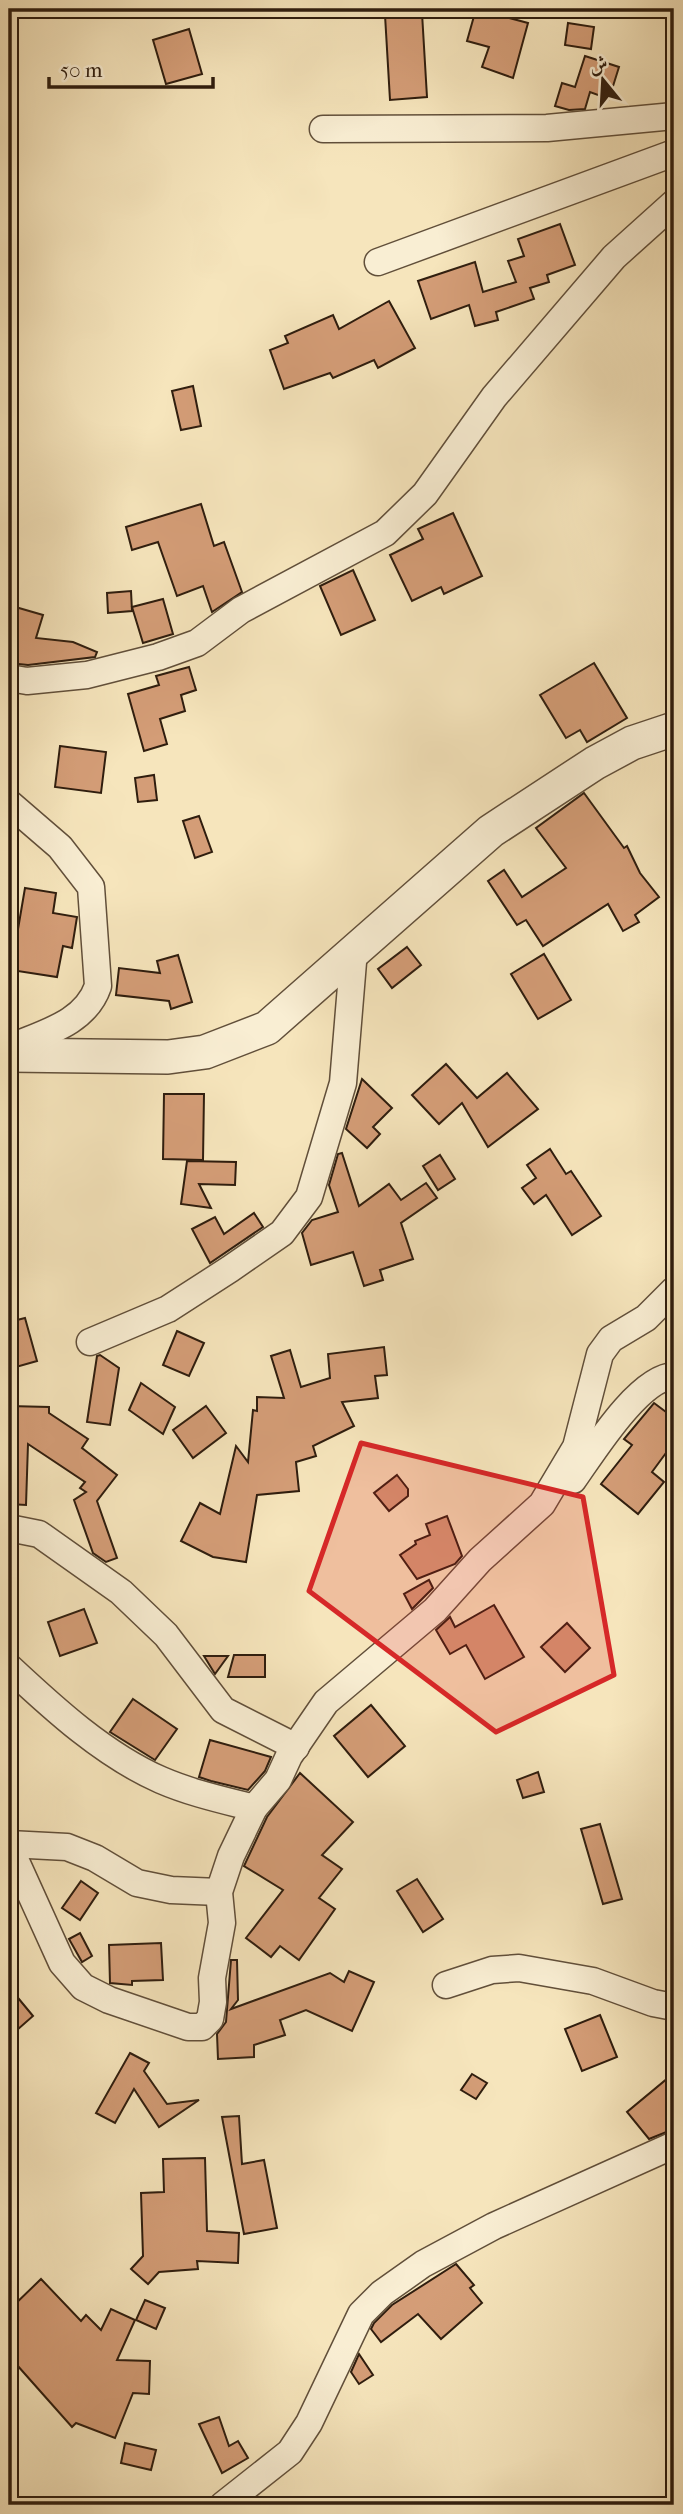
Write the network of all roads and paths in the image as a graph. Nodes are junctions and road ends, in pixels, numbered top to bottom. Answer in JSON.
{"nodes":[{"id":1,"x":674,"y":116,"type":"edge"},
{"id":2,"x":323,"y":129,"type":"dead end"},
{"id":3,"x":674,"y":153,"type":"edge"},
{"id":4,"x":674,"y":203,"type":"edge"},
{"id":5,"x":378,"y":262,"type":"dead end"},
{"id":6,"x":9,"y":678,"type":"edge"},
{"id":7,"x":674,"y":729,"type":"edge"},
{"id":8,"x":9,"y":803,"type":"edge"},
{"id":9,"x":354,"y":950,"type":"junction"},
{"id":10,"x":9,"y":1048,"type":"edge"},
{"id":11,"x":9,"y":1055,"type":"edge"},
{"id":12,"x":674,"y":1290,"type":"edge"},
{"id":13,"x":90,"y":1342,"type":"dead end"},
{"id":14,"x":674,"y":1377,"type":"edge"},
{"id":15,"x":542,"y":1504,"type":"junction"},
{"id":16,"x":9,"y":1528,"type":"edge"},
{"id":17,"x":9,"y":1667,"type":"edge"},
{"id":18,"x":296,"y":1747,"type":"junction"},
{"id":19,"x":254,"y":1808,"type":"junction"},
{"id":20,"x":9,"y":1845,"type":"edge"},
{"id":21,"x":219,"y":1892,"type":"junction"},
{"id":22,"x":446,"y":1985,"type":"dead end"},
{"id":23,"x":674,"y":2007,"type":"edge"},
{"id":24,"x":674,"y":2145,"type":"edge"},
{"id":25,"x":223,"y":2505,"type":"edge"}],
"edges":[{"from":1,"to":2,"type":"street"},
{"from":3,"to":5,"type":"street"},
{"from":4,"to":6,"type":"street"},
{"from":7,"to":9,"type":"street"},
{"from":8,"to":10,"type":"street"},
{"from":9,"to":11,"type":"street"},
{"from":9,"to":13,"type":"street"},
{"from":12,"to":15,"type":"street"},
{"from":14,"to":15,"type":"street"},
{"from":15,"to":18,"type":"street"},
{"from":16,"to":18,"type":"street"},
{"from":17,"to":19,"type":"street"},
{"from":18,"to":19,"type":"street"},
{"from":19,"to":21,"type":"street"},
{"from":20,"to":21,"type":"street"},
{"from":20,"to":21,"type":"street"},
{"from":22,"to":23,"type":"street"},
{"from":24,"to":25,"type":"street"}]}
